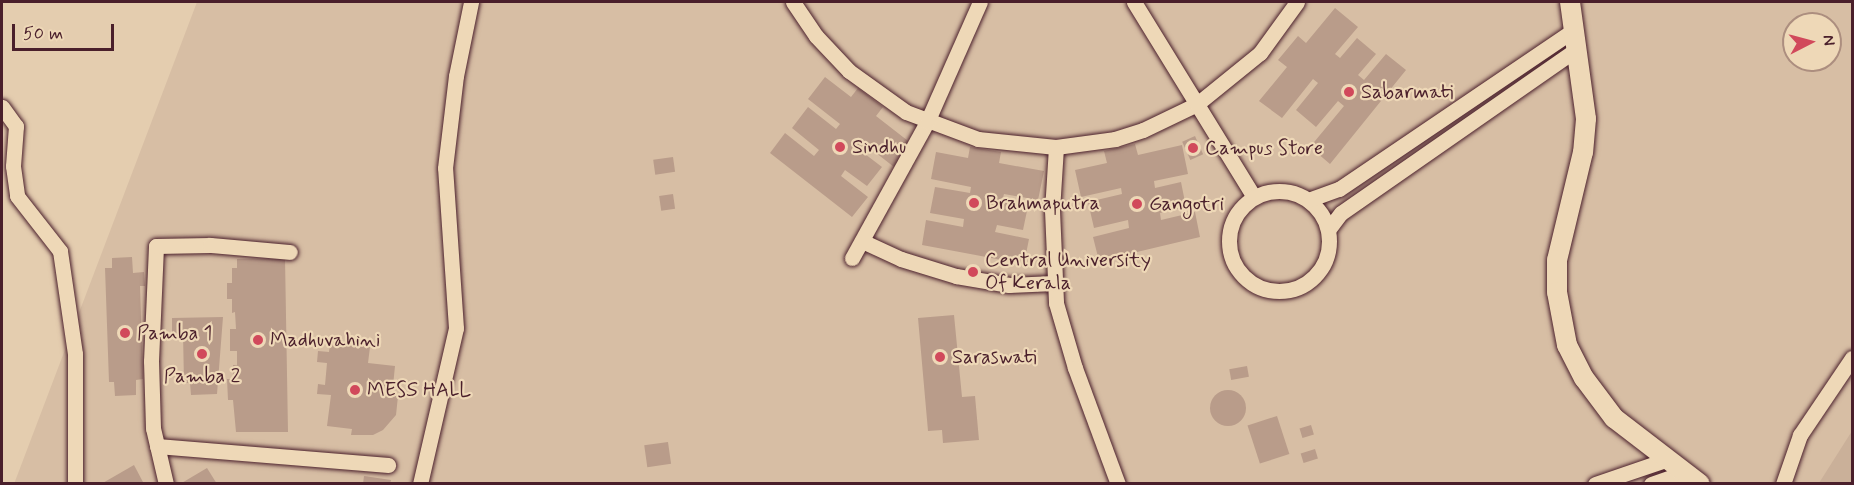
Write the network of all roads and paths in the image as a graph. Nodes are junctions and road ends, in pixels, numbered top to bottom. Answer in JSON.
{"nodes":[{"id":1,"x":471,"y":2,"type":"edge"},
{"id":2,"x":793,"y":2,"type":"edge"},
{"id":3,"x":980,"y":2,"type":"edge"},
{"id":4,"x":1134,"y":2,"type":"edge"},
{"id":5,"x":1297,"y":2,"type":"edge"},
{"id":6,"x":1570,"y":2,"type":"edge"},
{"id":7,"x":1575,"y":40,"type":"junction"},
{"id":8,"x":1197,"y":104,"type":"junction"},
{"id":9,"x":2,"y":107,"type":"edge"},
{"id":10,"x":927,"y":122,"type":"junction"},
{"id":11,"x":1056,"y":147,"type":"junction"},
{"id":12,"x":1254,"y":197,"type":"junction"},
{"id":13,"x":1308,"y":200,"type":"junction"},
{"id":14,"x":1328,"y":230,"type":"junction"},
{"id":15,"x":862,"y":241,"type":"junction"},
{"id":16,"x":290,"y":252,"type":"dead end"},
{"id":17,"x":852,"y":258,"type":"dead end"},
{"id":18,"x":1054,"y":283,"type":"junction"},
{"id":19,"x":1852,"y":358,"type":"edge"},
{"id":20,"x":156,"y":446,"type":"junction"},
{"id":21,"x":1665,"y":460,"type":"junction"},
{"id":22,"x":388,"y":465,"type":"dead end"},
{"id":23,"x":1692,"y":478,"type":"edge"},
{"id":24,"x":75,"y":483,"type":"edge"},
{"id":25,"x":166,"y":483,"type":"edge"},
{"id":26,"x":420,"y":483,"type":"edge"},
{"id":27,"x":1118,"y":483,"type":"edge"},
{"id":28,"x":1595,"y":483,"type":"edge"},
{"id":29,"x":1651,"y":483,"type":"edge"},
{"id":30,"x":1783,"y":483,"type":"edge"}],
"edges":[{"from":1,"to":26,"type":"street"},
{"from":2,"to":10,"type":"street"},
{"from":3,"to":10,"type":"street"},
{"from":4,"to":8,"type":"street"},
{"from":5,"to":8,"type":"street"},
{"from":6,"to":7,"type":"main road"},
{"from":7,"to":13,"type":"street"},
{"from":7,"to":14,"type":"street"},
{"from":7,"to":21,"type":"main road"},
{"from":8,"to":11,"type":"street"},
{"from":8,"to":12,"type":"street"},
{"from":9,"to":24,"type":"street"},
{"from":10,"to":11,"type":"street"},
{"from":10,"to":15,"type":"street"},
{"from":11,"to":18,"type":"street"},
{"from":12,"to":13,"type":"street"},
{"from":12,"to":14,"type":"street"},
{"from":13,"to":14,"type":"street"},
{"from":15,"to":17,"type":"street"},
{"from":15,"to":18,"type":"street"},
{"from":16,"to":20,"type":"street"},
{"from":18,"to":27,"type":"street"},
{"from":19,"to":30,"type":"street"},
{"from":20,"to":22,"type":"street"},
{"from":20,"to":25,"type":"street"},
{"from":21,"to":23,"type":"main road"},
{"from":21,"to":28,"type":"street"},
{"from":23,"to":29,"type":"street"}]}
